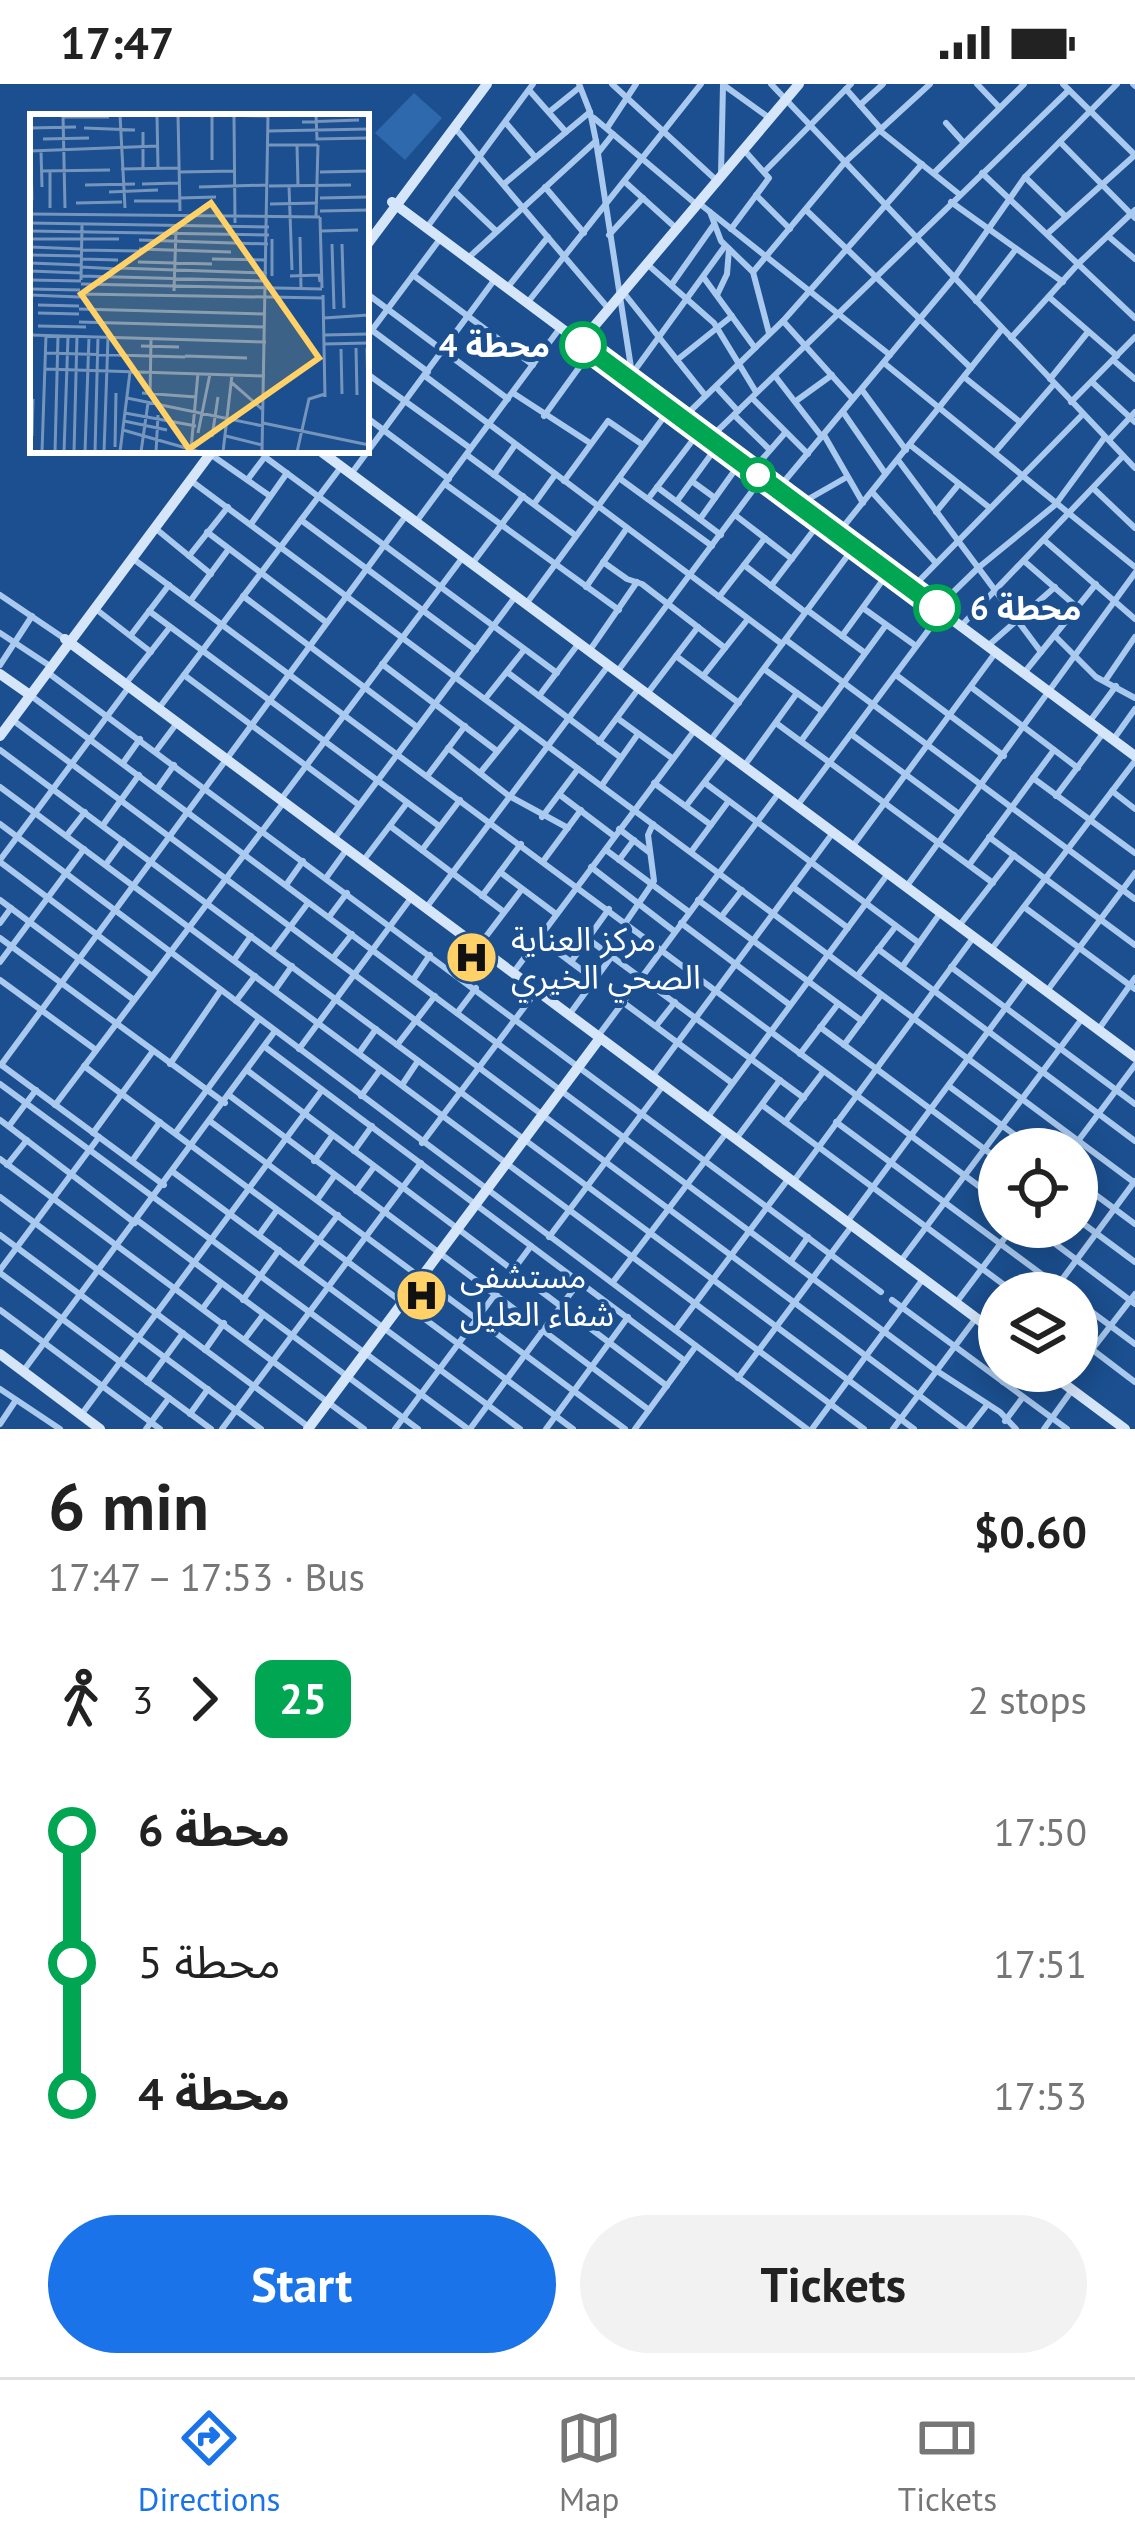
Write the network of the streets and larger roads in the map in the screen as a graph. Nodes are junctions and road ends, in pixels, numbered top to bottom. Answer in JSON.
{"nodes":[{"id":1,"x":483,"y":84,"type":"edge"},
{"id":2,"x":612,"y":84,"type":"edge"},
{"id":3,"x":636,"y":84,"type":"edge"},
{"id":4,"x":701,"y":84,"type":"edge"},
{"id":5,"x":771,"y":84,"type":"edge"},
{"id":6,"x":799,"y":84,"type":"edge"},
{"id":7,"x":883,"y":84,"type":"edge"},
{"id":8,"x":911,"y":84,"type":"edge"},
{"id":9,"x":930,"y":84,"type":"edge"},
{"id":10,"x":977,"y":84,"type":"edge"},
{"id":11,"x":1024,"y":84,"type":"edge"},
{"id":12,"x":1118,"y":84,"type":"edge"},
{"id":13,"x":723,"y":85,"type":"edge"},
{"id":14,"x":579,"y":86,"type":"edge"},
{"id":15,"x":531,"y":87,"type":"edge"},
{"id":16,"x":848,"y":87,"type":"edge"},
{"id":17,"x":1066,"y":87,"type":"edge"},
{"id":18,"x":920,"y":94,"type":"junction"},
{"id":19,"x":627,"y":98,"type":"junction"},
{"id":20,"x":786,"y":100,"type":"junction"},
{"id":21,"x":860,"y":105,"type":"junction"},
{"id":22,"x":999,"y":107,"type":"junction"},
{"id":23,"x":1090,"y":111,"type":"junction"},
{"id":24,"x":548,"y":112,"type":"junction"},
{"id":25,"x":591,"y":114,"type":"junction"},
{"id":26,"x":771,"y":119,"type":"junction"},
{"id":27,"x":506,"y":122,"type":"junction"},
{"id":28,"x":946,"y":123,"type":"dead end"},
{"id":29,"x":810,"y":126,"type":"junction"},
{"id":30,"x":454,"y":127,"type":"junction"},
{"id":31,"x":880,"y":129,"type":"junction"},
{"id":32,"x":610,"y":131,"type":"junction"},
{"id":33,"x":566,"y":132,"type":"junction"},
{"id":34,"x":663,"y":132,"type":"junction"},
{"id":35,"x":596,"y":141,"type":"junction"},
{"id":36,"x":963,"y":142,"type":"junction"},
{"id":37,"x":1060,"y":142,"type":"junction"},
{"id":38,"x":744,"y":151,"type":"junction"},
{"id":39,"x":598,"y":152,"type":"junction"},
{"id":40,"x":480,"y":156,"type":"junction"},
{"id":41,"x":535,"y":157,"type":"junction"},
{"id":42,"x":643,"y":158,"type":"junction"},
{"id":43,"x":844,"y":162,"type":"junction"},
{"id":44,"x":922,"y":164,"type":"junction"},
{"id":45,"x":766,"y":170,"type":"junction"},
{"id":46,"x":934,"y":173,"type":"junction"},
{"id":47,"x":982,"y":173,"type":"junction"},
{"id":48,"x":1025,"y":177,"type":"junction"},
{"id":49,"x":719,"y":180,"type":"junction"},
{"id":50,"x":625,"y":182,"type":"junction"},
{"id":51,"x":504,"y":184,"type":"junction"},
{"id":52,"x":1102,"y":184,"type":"junction"},
{"id":53,"x":545,"y":188,"type":"junction"},
{"id":54,"x":454,"y":191,"type":"junction"},
{"id":55,"x":958,"y":194,"type":"junction"},
{"id":56,"x":756,"y":195,"type":"junction"},
{"id":57,"x":643,"y":198,"type":"junction"},
{"id":58,"x":1010,"y":199,"type":"junction"},
{"id":59,"x":951,"y":202,"type":"junction"},
{"id":60,"x":394,"y":204,"type":"junction"},
{"id":61,"x":885,"y":204,"type":"junction"},
{"id":62,"x":605,"y":206,"type":"junction"},
{"id":63,"x":702,"y":206,"type":"junction"},
{"id":64,"x":523,"y":207,"type":"junction"},
{"id":65,"x":806,"y":210,"type":"junction"},
{"id":66,"x":1134,"y":214,"type":"edge"},
{"id":67,"x":1066,"y":217,"type":"junction"},
{"id":68,"x":718,"y":218,"type":"junction"},
{"id":69,"x":712,"y":226,"type":"junction"},
{"id":70,"x":426,"y":229,"type":"junction"},
{"id":71,"x":677,"y":229,"type":"junction"},
{"id":72,"x":731,"y":229,"type":"junction"},
{"id":73,"x":790,"y":229,"type":"junction"},
{"id":74,"x":989,"y":230,"type":"junction"},
{"id":75,"x":496,"y":231,"type":"junction"},
{"id":76,"x":584,"y":233,"type":"junction"},
{"id":77,"x":609,"y":235,"type":"junction"},
{"id":78,"x":1047,"y":235,"type":"junction"},
{"id":79,"x":915,"y":236,"type":"junction"},
{"id":80,"x":1108,"y":236,"type":"junction"},
{"id":81,"x":548,"y":237,"type":"junction"},
{"id":82,"x":369,"y":238,"type":"edge"},
{"id":83,"x":440,"y":239,"type":"junction"},
{"id":84,"x":728,"y":248,"type":"junction"},
{"id":85,"x":846,"y":248,"type":"junction"},
{"id":86,"x":1016,"y":249,"type":"junction"},
{"id":87,"x":564,"y":256,"type":"junction"},
{"id":88,"x":767,"y":257,"type":"junction"},
{"id":89,"x":467,"y":259,"type":"junction"},
{"id":90,"x":1135,"y":259,"type":"edge"},
{"id":91,"x":1078,"y":262,"type":"junction"},
{"id":92,"x":647,"y":264,"type":"junction"},
{"id":93,"x":753,"y":272,"type":"junction"},
{"id":94,"x":413,"y":275,"type":"junction"},
{"id":95,"x":874,"y":276,"type":"junction"},
{"id":96,"x":704,"y":277,"type":"junction"},
{"id":97,"x":954,"y":278,"type":"junction"},
{"id":98,"x":495,"y":279,"type":"junction"},
{"id":99,"x":1063,"y":281,"type":"junction"},
{"id":100,"x":671,"y":285,"type":"junction"},
{"id":101,"x":507,"y":288,"type":"junction"},
{"id":102,"x":809,"y":291,"type":"junction"},
{"id":103,"x":369,"y":295,"type":"edge"},
{"id":104,"x":717,"y":295,"type":"junction"},
{"id":105,"x":1048,"y":297,"type":"junction"},
{"id":106,"x":616,"y":299,"type":"junction"},
{"id":107,"x":688,"y":300,"type":"junction"},
{"id":108,"x":976,"y":301,"type":"junction"},
{"id":109,"x":527,"y":304,"type":"junction"},
{"id":110,"x":387,"y":309,"type":"junction"},
{"id":111,"x":837,"y":314,"type":"junction"},
{"id":112,"x":732,"y":316,"type":"junction"},
{"id":113,"x":469,"y":317,"type":"junction"},
{"id":114,"x":1135,"y":318,"type":"edge"},
{"id":115,"x":919,"y":319,"type":"junction"},
{"id":116,"x":783,"y":320,"type":"junction"},
{"id":117,"x":560,"y":328,"type":"junction"},
{"id":118,"x":717,"y":328,"type":"junction"},
{"id":119,"x":1002,"y":329,"type":"junction"},
{"id":120,"x":1088,"y":332,"type":"junction"},
{"id":121,"x":369,"y":334,"type":"edge"},
{"id":122,"x":770,"y":334,"type":"junction"},
{"id":123,"x":1135,"y":337,"type":"edge"},
{"id":124,"x":659,"y":338,"type":"junction"},
{"id":125,"x":1011,"y":338,"type":"junction"},
{"id":126,"x":580,"y":343,"type":"junction"},
{"id":127,"x":805,"y":345,"type":"junction"},
{"id":128,"x":755,"y":348,"type":"junction"},
{"id":129,"x":443,"y":351,"type":"junction"},
{"id":130,"x":591,"y":351,"type":"junction"},
{"id":131,"x":890,"y":355,"type":"junction"},
{"id":132,"x":1115,"y":358,"type":"junction"},
{"id":133,"x":677,"y":361,"type":"junction"},
{"id":134,"x":884,"y":363,"type":"junction"},
{"id":135,"x":533,"y":365,"type":"junction"},
{"id":136,"x":737,"y":365,"type":"junction"},
{"id":137,"x":971,"y":368,"type":"junction"},
{"id":138,"x":426,"y":374,"type":"junction"},
{"id":139,"x":369,"y":375,"type":"edge"},
{"id":140,"x":832,"y":375,"type":"junction"},
{"id":141,"x":630,"y":376,"type":"junction"},
{"id":142,"x":775,"y":376,"type":"junction"},
{"id":143,"x":964,"y":377,"type":"junction"},
{"id":144,"x":1135,"y":379,"type":"edge"},
{"id":145,"x":1052,"y":382,"type":"junction"},
{"id":146,"x":1092,"y":382,"type":"junction"},
{"id":147,"x":715,"y":386,"type":"junction"},
{"id":148,"x":861,"y":389,"type":"junction"},
{"id":149,"x":705,"y":395,"type":"junction"},
{"id":150,"x":511,"y":396,"type":"junction"},
{"id":151,"x":754,"y":396,"type":"junction"},
{"id":152,"x":853,"y":399,"type":"junction"},
{"id":153,"x":406,"y":402,"type":"junction"},
{"id":154,"x":794,"y":402,"type":"junction"},
{"id":155,"x":1071,"y":402,"type":"junction"},
{"id":156,"x":940,"y":407,"type":"junction"},
{"id":157,"x":669,"y":410,"type":"junction"},
{"id":158,"x":843,"y":412,"type":"junction"},
{"id":159,"x":736,"y":413,"type":"junction"},
{"id":160,"x":1083,"y":414,"type":"junction"},
{"id":161,"x":544,"y":416,"type":"junction"},
{"id":162,"x":1133,"y":417,"type":"edge"},
{"id":163,"x":682,"y":418,"type":"junction"},
{"id":164,"x":369,"y":419,"type":"edge"},
{"id":165,"x":1020,"y":422,"type":"junction"},
{"id":166,"x":490,"y":425,"type":"junction"},
{"id":167,"x":384,"y":430,"type":"junction"},
{"id":168,"x":786,"y":432,"type":"junction"},
{"id":169,"x":823,"y":436,"type":"junction"},
{"id":170,"x":708,"y":439,"type":"junction"},
{"id":171,"x":1107,"y":439,"type":"junction"},
{"id":172,"x":591,"y":443,"type":"junction"},
{"id":173,"x":369,"y":445,"type":"edge"},
{"id":174,"x":643,"y":445,"type":"junction"},
{"id":175,"x":515,"y":446,"type":"junction"},
{"id":176,"x":908,"y":447,"type":"junction"},
{"id":177,"x":770,"y":450,"type":"junction"},
{"id":178,"x":469,"y":452,"type":"junction"},
{"id":179,"x":995,"y":452,"type":"junction"},
{"id":180,"x":208,"y":453,"type":"edge"},
{"id":181,"x":209,"y":453,"type":"edge"},
{"id":182,"x":213,"y":453,"type":"edge"},
{"id":183,"x":267,"y":453,"type":"edge"},
{"id":184,"x":324,"y":453,"type":"edge"},
{"id":185,"x":331,"y":453,"type":"edge"},
{"id":186,"x":362,"y":453,"type":"edge"},
{"id":187,"x":808,"y":454,"type":"junction"},
{"id":188,"x":1123,"y":456,"type":"junction"},
{"id":189,"x":898,"y":460,"type":"junction"},
{"id":190,"x":741,"y":462,"type":"junction"},
{"id":191,"x":1134,"y":466,"type":"edge"},
{"id":192,"x":347,"y":468,"type":"junction"},
{"id":193,"x":287,"y":472,"type":"junction"},
{"id":194,"x":886,"y":474,"type":"junction"},
{"id":195,"x":494,"y":475,"type":"junction"},
{"id":196,"x":555,"y":475,"type":"junction"},
{"id":197,"x":757,"y":475,"type":"junction"},
{"id":198,"x":1023,"y":476,"type":"junction"},
{"id":199,"x":847,"y":477,"type":"junction"},
{"id":200,"x":619,"y":478,"type":"junction"},
{"id":201,"x":248,"y":479,"type":"junction"},
{"id":202,"x":190,"y":480,"type":"junction"},
{"id":203,"x":692,"y":481,"type":"junction"},
{"id":204,"x":447,"y":482,"type":"junction"},
{"id":205,"x":564,"y":482,"type":"junction"},
{"id":206,"x":959,"y":484,"type":"junction"},
{"id":207,"x":657,"y":487,"type":"junction"},
{"id":208,"x":1093,"y":488,"type":"junction"},
{"id":209,"x":777,"y":490,"type":"junction"},
{"id":210,"x":872,"y":492,"type":"junction"},
{"id":211,"x":270,"y":496,"type":"junction"},
{"id":212,"x":319,"y":496,"type":"junction"},
{"id":213,"x":523,"y":496,"type":"junction"},
{"id":214,"x":715,"y":498,"type":"junction"},
{"id":215,"x":648,"y":500,"type":"junction"},
{"id":216,"x":677,"y":502,"type":"junction"},
{"id":217,"x":862,"y":503,"type":"junction"},
{"id":218,"x":1058,"y":503,"type":"junction"},
{"id":219,"x":534,"y":504,"type":"junction"},
{"id":220,"x":598,"y":506,"type":"junction"},
{"id":221,"x":798,"y":506,"type":"junction"},
{"id":222,"x":227,"y":507,"type":"junction"},
{"id":223,"x":685,"y":508,"type":"junction"},
{"id":224,"x":990,"y":508,"type":"junction"},
{"id":225,"x":935,"y":512,"type":"junction"},
{"id":226,"x":1070,"y":513,"type":"junction"},
{"id":227,"x":736,"y":515,"type":"junction"},
{"id":228,"x":414,"y":519,"type":"junction"},
{"id":229,"x":700,"y":519,"type":"junction"},
{"id":230,"x":301,"y":520,"type":"junction"},
{"id":231,"x":676,"y":520,"type":"junction"},
{"id":232,"x":820,"y":522,"type":"junction"},
{"id":233,"x":251,"y":524,"type":"junction"},
{"id":234,"x":502,"y":525,"type":"junction"},
{"id":235,"x":1134,"y":525,"type":"edge"},
{"id":236,"x":155,"y":528,"type":"junction"},
{"id":237,"x":627,"y":528,"type":"junction"},
{"id":238,"x":207,"y":532,"type":"junction"},
{"id":239,"x":721,"y":535,"type":"junction"},
{"id":240,"x":837,"y":535,"type":"junction"},
{"id":241,"x":576,"y":536,"type":"junction"},
{"id":242,"x":765,"y":538,"type":"junction"},
{"id":243,"x":1044,"y":540,"type":"junction"},
{"id":244,"x":957,"y":541,"type":"junction"},
{"id":245,"x":386,"y":544,"type":"junction"},
{"id":246,"x":281,"y":546,"type":"junction"},
{"id":247,"x":712,"y":546,"type":"junction"},
{"id":248,"x":854,"y":547,"type":"junction"},
{"id":249,"x":229,"y":549,"type":"junction"},
{"id":250,"x":189,"y":557,"type":"junction"},
{"id":251,"x":132,"y":558,"type":"junction"},
{"id":252,"x":469,"y":558,"type":"junction"},
{"id":253,"x":792,"y":559,"type":"junction"},
{"id":254,"x":1024,"y":561,"type":"junction"},
{"id":255,"x":603,"y":562,"type":"junction"},
{"id":256,"x":936,"y":563,"type":"junction"},
{"id":257,"x":744,"y":565,"type":"junction"},
{"id":258,"x":554,"y":566,"type":"junction"},
{"id":259,"x":978,"y":568,"type":"junction"},
{"id":260,"x":367,"y":569,"type":"junction"},
{"id":261,"x":1135,"y":570,"type":"edge"},
{"id":262,"x":260,"y":572,"type":"junction"},
{"id":263,"x":888,"y":573,"type":"junction"},
{"id":264,"x":211,"y":574,"type":"junction"},
{"id":265,"x":690,"y":575,"type":"junction"},
{"id":266,"x":637,"y":582,"type":"junction"},
{"id":267,"x":170,"y":584,"type":"junction"},
{"id":268,"x":1096,"y":584,"type":"junction"},
{"id":269,"x":441,"y":586,"type":"junction"},
{"id":270,"x":772,"y":586,"type":"junction"},
{"id":271,"x":586,"y":587,"type":"junction"},
{"id":272,"x":1055,"y":587,"type":"junction"},
{"id":273,"x":911,"y":589,"type":"junction"},
{"id":274,"x":995,"y":591,"type":"junction"},
{"id":275,"x":0,"y":595,"type":"edge"},
{"id":276,"x":243,"y":596,"type":"junction"},
{"id":277,"x":347,"y":596,"type":"junction"},
{"id":278,"x":521,"y":596,"type":"junction"},
{"id":279,"x":719,"y":597,"type":"junction"},
{"id":280,"x":191,"y":600,"type":"junction"},
{"id":281,"x":1115,"y":601,"type":"junction"},
{"id":282,"x":669,"y":604,"type":"junction"},
{"id":283,"x":94,"y":608,"type":"junction"},
{"id":284,"x":863,"y":608,"type":"junction"},
{"id":285,"x":1077,"y":608,"type":"junction"},
{"id":286,"x":423,"y":610,"type":"junction"},
{"id":287,"x":619,"y":610,"type":"junction"},
{"id":288,"x":939,"y":610,"type":"junction"},
{"id":289,"x":149,"y":611,"type":"junction"},
{"id":290,"x":806,"y":611,"type":"junction"},
{"id":291,"x":32,"y":616,"type":"junction"},
{"id":292,"x":748,"y":619,"type":"junction"},
{"id":293,"x":1135,"y":619,"type":"edge"},
{"id":294,"x":1017,"y":620,"type":"junction"},
{"id":295,"x":326,"y":622,"type":"junction"},
{"id":296,"x":222,"y":624,"type":"junction"},
{"id":297,"x":886,"y":625,"type":"junction"},
{"id":298,"x":494,"y":626,"type":"junction"},
{"id":299,"x":698,"y":626,"type":"junction"},
{"id":300,"x":961,"y":626,"type":"junction"},
{"id":301,"x":170,"y":627,"type":"junction"},
{"id":302,"x":0,"y":633,"type":"edge"},
{"id":303,"x":131,"y":635,"type":"junction"},
{"id":304,"x":842,"y":636,"type":"junction"},
{"id":305,"x":1055,"y":636,"type":"junction"},
{"id":306,"x":1135,"y":637,"type":"edge"},
{"id":307,"x":403,"y":638,"type":"junction"},
{"id":308,"x":67,"y":641,"type":"junction"},
{"id":309,"x":784,"y":642,"type":"junction"},
{"id":310,"x":14,"y":643,"type":"junction"},
{"id":311,"x":309,"y":645,"type":"junction"},
{"id":312,"x":585,"y":645,"type":"junction"},
{"id":313,"x":916,"y":646,"type":"junction"},
{"id":314,"x":725,"y":648,"type":"junction"},
{"id":315,"x":525,"y":649,"type":"junction"},
{"id":316,"x":992,"y":649,"type":"junction"},
{"id":317,"x":476,"y":650,"type":"junction"},
{"id":318,"x":202,"y":651,"type":"junction"},
{"id":319,"x":151,"y":652,"type":"junction"},
{"id":320,"x":1041,"y":652,"type":"junction"},
{"id":321,"x":865,"y":653,"type":"junction"},
{"id":322,"x":676,"y":656,"type":"junction"},
{"id":323,"x":1076,"y":657,"type":"junction"},
{"id":324,"x":382,"y":664,"type":"junction"},
{"id":325,"x":614,"y":666,"type":"junction"},
{"id":326,"x":47,"y":668,"type":"junction"},
{"id":327,"x":0,"y":669,"type":"edge"},
{"id":328,"x":764,"y":669,"type":"junction"},
{"id":329,"x":507,"y":672,"type":"junction"},
{"id":330,"x":556,"y":673,"type":"junction"},
{"id":331,"x":1024,"y":673,"type":"junction"},
{"id":332,"x":289,"y":674,"type":"junction"},
{"id":333,"x":895,"y":674,"type":"junction"},
{"id":334,"x":184,"y":675,"type":"junction"},
{"id":335,"x":703,"y":676,"type":"junction"},
{"id":336,"x":456,"y":677,"type":"junction"},
{"id":337,"x":1105,"y":681,"type":"junction"},
{"id":338,"x":844,"y":682,"type":"junction"},
{"id":339,"x":127,"y":686,"type":"junction"},
{"id":340,"x":1116,"y":686,"type":"junction"},
{"id":341,"x":365,"y":687,"type":"junction"},
{"id":342,"x":971,"y":687,"type":"junction"},
{"id":343,"x":645,"y":689,"type":"junction"},
{"id":344,"x":797,"y":693,"type":"junction"},
{"id":345,"x":1051,"y":693,"type":"junction"},
{"id":346,"x":28,"y":694,"type":"junction"},
{"id":347,"x":539,"y":696,"type":"junction"},
{"id":348,"x":1135,"y":698,"type":"edge"},
{"id":349,"x":485,"y":699,"type":"junction"},
{"id":350,"x":269,"y":700,"type":"junction"},
{"id":351,"x":435,"y":703,"type":"junction"},
{"id":352,"x":739,"y":703,"type":"junction"},
{"id":353,"x":873,"y":704,"type":"junction"},
{"id":354,"x":158,"y":709,"type":"junction"},
{"id":355,"x":1135,"y":709,"type":"edge"},
{"id":356,"x":822,"y":711,"type":"junction"},
{"id":357,"x":346,"y":715,"type":"junction"},
{"id":358,"x":107,"y":716,"type":"junction"},
{"id":359,"x":950,"y":716,"type":"junction"},
{"id":360,"x":617,"y":718,"type":"junction"},
{"id":361,"x":568,"y":719,"type":"junction"},
{"id":362,"x":12,"y":720,"type":"junction"},
{"id":363,"x":1090,"y":722,"type":"junction"},
{"id":364,"x":177,"y":723,"type":"junction"},
{"id":365,"x":776,"y":723,"type":"junction"},
{"id":366,"x":520,"y":724,"type":"junction"},
{"id":367,"x":251,"y":725,"type":"junction"},
{"id":368,"x":465,"y":726,"type":"junction"},
{"id":369,"x":417,"y":727,"type":"junction"},
{"id":370,"x":696,"y":728,"type":"junction"},
{"id":371,"x":1026,"y":728,"type":"junction"},
{"id":372,"x":0,"y":732,"type":"edge"},
{"id":373,"x":638,"y":734,"type":"junction"},
{"id":374,"x":851,"y":734,"type":"junction"},
{"id":375,"x":1108,"y":736,"type":"junction"},
{"id":376,"x":713,"y":737,"type":"junction"},
{"id":377,"x":90,"y":739,"type":"junction"},
{"id":378,"x":140,"y":739,"type":"junction"},
{"id":379,"x":801,"y":740,"type":"junction"},
{"id":380,"x":325,"y":741,"type":"junction"},
{"id":381,"x":599,"y":742,"type":"junction"},
{"id":382,"x":928,"y":745,"type":"junction"},
{"id":383,"x":548,"y":746,"type":"junction"},
{"id":384,"x":448,"y":748,"type":"junction"},
{"id":385,"x":0,"y":750,"type":"edge"},
{"id":386,"x":1054,"y":750,"type":"junction"},
{"id":387,"x":497,"y":751,"type":"junction"},
{"id":388,"x":156,"y":752,"type":"junction"},
{"id":389,"x":399,"y":753,"type":"junction"},
{"id":390,"x":727,"y":753,"type":"junction"},
{"id":391,"x":1004,"y":756,"type":"junction"},
{"id":392,"x":620,"y":757,"type":"junction"},
{"id":393,"x":672,"y":758,"type":"junction"},
{"id":394,"x":1135,"y":758,"type":"edge"},
{"id":395,"x":226,"y":760,"type":"junction"},
{"id":396,"x":747,"y":762,"type":"junction"},
{"id":397,"x":830,"y":762,"type":"junction"},
{"id":398,"x":122,"y":763,"type":"junction"},
{"id":399,"x":72,"y":764,"type":"junction"},
{"id":400,"x":174,"y":765,"type":"junction"},
{"id":401,"x":306,"y":766,"type":"junction"},
{"id":402,"x":1078,"y":768,"type":"junction"},
{"id":403,"x":578,"y":769,"type":"junction"},
{"id":404,"x":480,"y":773,"type":"junction"},
{"id":405,"x":139,"y":775,"type":"junction"},
{"id":406,"x":428,"y":775,"type":"junction"},
{"id":407,"x":906,"y":775,"type":"junction"},
{"id":408,"x":1033,"y":778,"type":"junction"},
{"id":409,"x":377,"y":781,"type":"junction"},
{"id":410,"x":654,"y":783,"type":"junction"},
{"id":411,"x":704,"y":783,"type":"junction"},
{"id":412,"x":602,"y":785,"type":"junction"},
{"id":413,"x":982,"y":786,"type":"junction"},
{"id":414,"x":0,"y":787,"type":"edge"},
{"id":415,"x":53,"y":788,"type":"junction"},
{"id":416,"x":206,"y":788,"type":"junction"},
{"id":417,"x":157,"y":789,"type":"junction"},
{"id":418,"x":781,"y":790,"type":"junction"},
{"id":419,"x":1112,"y":791,"type":"junction"},
{"id":420,"x":560,"y":795,"type":"junction"},
{"id":421,"x":509,"y":796,"type":"junction"},
{"id":422,"x":1056,"y":796,"type":"junction"},
{"id":423,"x":460,"y":799,"type":"junction"},
{"id":424,"x":121,"y":800,"type":"junction"},
{"id":425,"x":282,"y":801,"type":"junction"},
{"id":426,"x":729,"y":801,"type":"junction"},
{"id":427,"x":800,"y":802,"type":"junction"},
{"id":428,"x":407,"y":803,"type":"junction"},
{"id":429,"x":885,"y":803,"type":"junction"},
{"id":430,"x":360,"y":805,"type":"junction"},
{"id":431,"x":686,"y":806,"type":"junction"},
{"id":432,"x":1011,"y":807,"type":"junction"},
{"id":433,"x":634,"y":809,"type":"junction"},
{"id":434,"x":1135,"y":809,"type":"edge"},
{"id":435,"x":580,"y":810,"type":"junction"},
{"id":436,"x":85,"y":812,"type":"junction"},
{"id":437,"x":187,"y":812,"type":"junction"},
{"id":438,"x":35,"y":813,"type":"junction"},
{"id":439,"x":959,"y":815,"type":"junction"},
{"id":440,"x":542,"y":817,"type":"junction"},
{"id":441,"x":1090,"y":820,"type":"junction"},
{"id":442,"x":490,"y":821,"type":"junction"},
{"id":443,"x":757,"y":823,"type":"junction"},
{"id":444,"x":0,"y":824,"type":"edge"},
{"id":445,"x":653,"y":824,"type":"junction"},
{"id":446,"x":711,"y":824,"type":"junction"},
{"id":447,"x":103,"y":825,"type":"junction"},
{"id":448,"x":390,"y":826,"type":"junction"},
{"id":449,"x":439,"y":826,"type":"junction"},
{"id":450,"x":568,"y":828,"type":"junction"},
{"id":451,"x":262,"y":830,"type":"junction"},
{"id":452,"x":835,"y":831,"type":"junction"},
{"id":453,"x":617,"y":832,"type":"junction"},
{"id":454,"x":68,"y":836,"type":"junction"},
{"id":455,"x":170,"y":836,"type":"junction"},
{"id":456,"x":989,"y":836,"type":"junction"},
{"id":457,"x":18,"y":837,"type":"junction"},
{"id":458,"x":334,"y":839,"type":"junction"},
{"id":459,"x":634,"y":840,"type":"junction"},
{"id":460,"x":123,"y":841,"type":"junction"},
{"id":461,"x":855,"y":843,"type":"junction"},
{"id":462,"x":938,"y":843,"type":"junction"},
{"id":463,"x":521,"y":844,"type":"junction"},
{"id":464,"x":85,"y":848,"type":"junction"},
{"id":465,"x":1068,"y":848,"type":"junction"},
{"id":466,"x":347,"y":849,"type":"junction"},
{"id":467,"x":605,"y":849,"type":"junction"},
{"id":468,"x":422,"y":850,"type":"junction"},
{"id":469,"x":691,"y":852,"type":"junction"},
{"id":470,"x":244,"y":854,"type":"junction"},
{"id":471,"x":652,"y":854,"type":"junction"},
{"id":472,"x":1135,"y":854,"type":"edge"},
{"id":473,"x":1014,"y":855,"type":"junction"},
{"id":474,"x":544,"y":860,"type":"junction"},
{"id":475,"x":620,"y":860,"type":"junction"},
{"id":476,"x":0,"y":861,"type":"edge"},
{"id":477,"x":150,"y":861,"type":"junction"},
{"id":478,"x":303,"y":861,"type":"junction"},
{"id":479,"x":363,"y":861,"type":"junction"},
{"id":480,"x":811,"y":863,"type":"junction"},
{"id":481,"x":106,"y":864,"type":"junction"},
{"id":482,"x":969,"y":865,"type":"junction"},
{"id":483,"x":592,"y":867,"type":"junction"},
{"id":484,"x":500,"y":872,"type":"junction"},
{"id":485,"x":67,"y":873,"type":"junction"},
{"id":486,"x":452,"y":873,"type":"junction"},
{"id":487,"x":889,"y":873,"type":"junction"},
{"id":488,"x":1135,"y":873,"type":"edge"},
{"id":489,"x":720,"y":874,"type":"junction"},
{"id":490,"x":226,"y":878,"type":"junction"},
{"id":491,"x":326,"y":878,"type":"junction"},
{"id":492,"x":1045,"y":878,"type":"junction"},
{"id":493,"x":910,"y":883,"type":"junction"},
{"id":494,"x":992,"y":883,"type":"junction"},
{"id":495,"x":134,"y":885,"type":"junction"},
{"id":496,"x":286,"y":885,"type":"junction"},
{"id":497,"x":653,"y":885,"type":"junction"},
{"id":498,"x":578,"y":886,"type":"junction"},
{"id":499,"x":793,"y":887,"type":"junction"},
{"id":500,"x":522,"y":889,"type":"junction"},
{"id":501,"x":742,"y":890,"type":"junction"},
{"id":502,"x":1123,"y":890,"type":"junction"},
{"id":503,"x":347,"y":893,"type":"junction"},
{"id":504,"x":48,"y":896,"type":"junction"},
{"id":505,"x":482,"y":896,"type":"junction"},
{"id":506,"x":411,"y":897,"type":"junction"},
{"id":507,"x":1135,"y":899,"type":"edge"},
{"id":508,"x":0,"y":900,"type":"edge"},
{"id":509,"x":698,"y":900,"type":"junction"},
{"id":510,"x":308,"y":902,"type":"junction"},
{"id":511,"x":207,"y":903,"type":"junction"},
{"id":512,"x":639,"y":904,"type":"junction"},
{"id":513,"x":866,"y":904,"type":"junction"},
{"id":514,"x":1024,"y":907,"type":"junction"},
{"id":515,"x":11,"y":908,"type":"junction"},
{"id":516,"x":426,"y":908,"type":"junction"},
{"id":517,"x":116,"y":909,"type":"junction"},
{"id":518,"x":609,"y":910,"type":"junction"},
{"id":519,"x":504,"y":912,"type":"junction"},
{"id":520,"x":689,"y":912,"type":"junction"},
{"id":521,"x":941,"y":912,"type":"junction"},
{"id":522,"x":774,"y":913,"type":"junction"},
{"id":523,"x":556,"y":914,"type":"junction"},
{"id":524,"x":329,"y":917,"type":"junction"},
{"id":525,"x":721,"y":917,"type":"junction"},
{"id":526,"x":1101,"y":919,"type":"junction"},
{"id":527,"x":30,"y":922,"type":"junction"},
{"id":528,"x":626,"y":922,"type":"junction"},
{"id":529,"x":962,"y":922,"type":"junction"},
{"id":530,"x":0,"y":923,"type":"edge"},
{"id":531,"x":681,"y":923,"type":"junction"},
{"id":532,"x":190,"y":926,"type":"junction"},
{"id":533,"x":290,"y":926,"type":"junction"},
{"id":534,"x":390,"y":926,"type":"junction"},
{"id":535,"x":896,"y":926,"type":"junction"},
{"id":536,"x":848,"y":928,"type":"junction"},
{"id":537,"x":675,"y":932,"type":"junction"},
{"id":538,"x":352,"y":934,"type":"junction"},
{"id":539,"x":97,"y":935,"type":"junction"},
{"id":540,"x":251,"y":936,"type":"junction"},
{"id":541,"x":974,"y":937,"type":"junction"},
{"id":542,"x":0,"y":938,"type":"edge"},
{"id":543,"x":539,"y":939,"type":"junction"},
{"id":544,"x":588,"y":939,"type":"junction"},
{"id":545,"x":753,"y":940,"type":"junction"},
{"id":546,"x":919,"y":943,"type":"junction"},
{"id":547,"x":476,"y":945,"type":"junction"},
{"id":548,"x":1135,"y":945,"type":"edge"},
{"id":549,"x":12,"y":946,"type":"junction"},
{"id":550,"x":994,"y":946,"type":"junction"},
{"id":551,"x":1079,"y":948,"type":"junction"},
{"id":552,"x":662,"y":949,"type":"junction"},
{"id":553,"x":878,"y":949,"type":"junction"},
{"id":554,"x":372,"y":950,"type":"junction"},
{"id":555,"x":272,"y":951,"type":"junction"},
{"id":556,"x":170,"y":952,"type":"junction"},
{"id":557,"x":828,"y":954,"type":"junction"},
{"id":558,"x":430,"y":955,"type":"junction"},
{"id":559,"x":612,"y":956,"type":"junction"},
{"id":560,"x":333,"y":958,"type":"junction"},
{"id":561,"x":79,"y":959,"type":"junction"},
{"id":562,"x":234,"y":960,"type":"junction"},
{"id":563,"x":0,"y":962,"type":"edge"},
{"id":564,"x":571,"y":962,"type":"junction"},
{"id":565,"x":736,"y":964,"type":"junction"},
{"id":566,"x":292,"y":966,"type":"junction"},
{"id":567,"x":902,"y":967,"type":"junction"},
{"id":568,"x":952,"y":967,"type":"junction"},
{"id":569,"x":454,"y":972,"type":"junction"},
{"id":570,"x":513,"y":973,"type":"junction"},
{"id":571,"x":354,"y":974,"type":"junction"},
{"id":572,"x":152,"y":976,"type":"junction"},
{"id":573,"x":255,"y":976,"type":"junction"},
{"id":574,"x":857,"y":976,"type":"junction"},
{"id":575,"x":1030,"y":976,"type":"junction"},
{"id":576,"x":642,"y":977,"type":"junction"},
{"id":577,"x":412,"y":980,"type":"junction"},
{"id":578,"x":595,"y":980,"type":"junction"},
{"id":579,"x":0,"y":981,"type":"edge"},
{"id":580,"x":808,"y":981,"type":"junction"},
{"id":581,"x":61,"y":984,"type":"junction"},
{"id":582,"x":1133,"y":984,"type":"edge"},
{"id":583,"x":1050,"y":987,"type":"junction"},
{"id":584,"x":476,"y":988,"type":"junction"},
{"id":585,"x":221,"y":990,"type":"junction"},
{"id":586,"x":275,"y":990,"type":"junction"},
{"id":587,"x":933,"y":990,"type":"junction"},
{"id":588,"x":536,"y":992,"type":"junction"},
{"id":589,"x":716,"y":993,"type":"junction"},
{"id":590,"x":882,"y":994,"type":"junction"},
{"id":591,"x":435,"y":996,"type":"junction"},
{"id":592,"x":335,"y":999,"type":"junction"},
{"id":593,"x":134,"y":1000,"type":"junction"},
{"id":594,"x":236,"y":1001,"type":"junction"},
{"id":595,"x":675,"y":1001,"type":"junction"},
{"id":596,"x":623,"y":1002,"type":"junction"},
{"id":597,"x":838,"y":1004,"type":"junction"},
{"id":598,"x":790,"y":1005,"type":"junction"},
{"id":599,"x":1007,"y":1007,"type":"junction"},
{"id":600,"x":41,"y":1011,"type":"junction"},
{"id":601,"x":457,"y":1013,"type":"junction"},
{"id":602,"x":569,"y":1015,"type":"junction"},
{"id":603,"x":914,"y":1018,"type":"junction"},
{"id":604,"x":1082,"y":1018,"type":"junction"},
{"id":605,"x":259,"y":1019,"type":"junction"},
{"id":606,"x":516,"y":1019,"type":"junction"},
{"id":607,"x":698,"y":1019,"type":"junction"},
{"id":608,"x":416,"y":1020,"type":"junction"},
{"id":609,"x":862,"y":1021,"type":"junction"},
{"id":610,"x":318,"y":1023,"type":"junction"},
{"id":611,"x":116,"y":1024,"type":"junction"},
{"id":612,"x":1101,"y":1025,"type":"junction"},
{"id":613,"x":656,"y":1026,"type":"junction"},
{"id":614,"x":820,"y":1027,"type":"junction"},
{"id":615,"x":376,"y":1029,"type":"junction"},
{"id":616,"x":275,"y":1031,"type":"junction"},
{"id":617,"x":988,"y":1032,"type":"junction"},
{"id":618,"x":770,"y":1033,"type":"junction"},
{"id":619,"x":599,"y":1037,"type":"junction"},
{"id":620,"x":678,"y":1043,"type":"junction"},
{"id":621,"x":397,"y":1045,"type":"junction"},
{"id":622,"x":498,"y":1045,"type":"junction"},
{"id":623,"x":844,"y":1045,"type":"junction"},
{"id":624,"x":265,"y":1047,"type":"junction"},
{"id":625,"x":1060,"y":1048,"type":"junction"},
{"id":626,"x":299,"y":1049,"type":"junction"},
{"id":627,"x":96,"y":1050,"type":"junction"},
{"id":628,"x":153,"y":1051,"type":"junction"},
{"id":629,"x":359,"y":1053,"type":"junction"},
{"id":630,"x":800,"y":1054,"type":"junction"},
{"id":631,"x":1135,"y":1058,"type":"edge"},
{"id":632,"x":750,"y":1059,"type":"junction"},
{"id":633,"x":969,"y":1059,"type":"junction"},
{"id":634,"x":418,"y":1061,"type":"junction"},
{"id":635,"x":1,"y":1064,"type":"edge"},
{"id":636,"x":170,"y":1064,"type":"junction"},
{"id":637,"x":84,"y":1066,"type":"junction"},
{"id":638,"x":579,"y":1066,"type":"junction"},
{"id":639,"x":480,"y":1068,"type":"junction"},
{"id":640,"x":381,"y":1069,"type":"junction"},
{"id":641,"x":876,"y":1069,"type":"junction"},
{"id":642,"x":248,"y":1071,"type":"junction"},
{"id":643,"x":824,"y":1071,"type":"junction"},
{"id":644,"x":1042,"y":1072,"type":"junction"},
{"id":645,"x":652,"y":1077,"type":"junction"},
{"id":646,"x":780,"y":1080,"type":"junction"},
{"id":647,"x":732,"y":1083,"type":"junction"},
{"id":648,"x":0,"y":1084,"type":"edge"},
{"id":649,"x":344,"y":1084,"type":"junction"},
{"id":650,"x":402,"y":1085,"type":"junction"},
{"id":651,"x":663,"y":1085,"type":"junction"},
{"id":652,"x":949,"y":1085,"type":"junction"},
{"id":653,"x":36,"y":1090,"type":"junction"},
{"id":654,"x":322,"y":1090,"type":"junction"},
{"id":655,"x":561,"y":1090,"type":"junction"},
{"id":656,"x":1116,"y":1090,"type":"junction"},
{"id":657,"x":209,"y":1091,"type":"junction"},
{"id":658,"x":122,"y":1093,"type":"junction"},
{"id":659,"x":462,"y":1093,"type":"junction"},
{"id":660,"x":856,"y":1095,"type":"junction"},
{"id":661,"x":361,"y":1096,"type":"junction"},
{"id":662,"x":804,"y":1097,"type":"junction"},
{"id":663,"x":1022,"y":1098,"type":"junction"},
{"id":664,"x":228,"y":1099,"type":"junction"},
{"id":665,"x":334,"y":1099,"type":"junction"},
{"id":666,"x":26,"y":1102,"type":"junction"},
{"id":667,"x":1135,"y":1104,"type":"edge"},
{"id":668,"x":55,"y":1105,"type":"junction"},
{"id":669,"x":762,"y":1105,"type":"junction"},
{"id":670,"x":931,"y":1110,"type":"junction"},
{"id":671,"x":642,"y":1113,"type":"junction"},
{"id":672,"x":1099,"y":1114,"type":"junction"},
{"id":673,"x":304,"y":1115,"type":"junction"},
{"id":674,"x":543,"y":1115,"type":"junction"},
{"id":675,"x":444,"y":1116,"type":"junction"},
{"id":676,"x":707,"y":1118,"type":"junction"},
{"id":677,"x":0,"y":1120,"type":"edge"},
{"id":678,"x":785,"y":1121,"type":"junction"},
{"id":679,"x":160,"y":1122,"type":"junction"},
{"id":680,"x":212,"y":1122,"type":"junction"},
{"id":681,"x":836,"y":1122,"type":"junction"},
{"id":682,"x":1002,"y":1125,"type":"junction"},
{"id":683,"x":8,"y":1126,"type":"junction"},
{"id":684,"x":371,"y":1126,"type":"junction"},
{"id":685,"x":1000,"y":1128,"type":"edge"},
{"id":686,"x":1006,"y":1128,"type":"edge"},
{"id":687,"x":1062,"y":1128,"type":"edge"},
{"id":688,"x":1088,"y":1128,"type":"edge"},
{"id":689,"x":406,"y":1130,"type":"junction"},
{"id":690,"x":175,"y":1133,"type":"junction"},
{"id":691,"x":96,"y":1135,"type":"junction"},
{"id":692,"x":332,"y":1136,"type":"junction"},
{"id":693,"x":731,"y":1136,"type":"junction"},
{"id":694,"x":911,"y":1136,"type":"junction"},
{"id":695,"x":624,"y":1138,"type":"junction"},
{"id":696,"x":287,"y":1139,"type":"junction"},
{"id":697,"x":525,"y":1139,"type":"junction"},
{"id":698,"x":27,"y":1140,"type":"junction"},
{"id":699,"x":1135,"y":1141,"type":"edge"},
{"id":700,"x":422,"y":1143,"type":"junction"},
{"id":701,"x":395,"y":1145,"type":"junction"},
{"id":702,"x":978,"y":1145,"type":"edge"},
{"id":703,"x":192,"y":1146,"type":"junction"},
{"id":704,"x":818,"y":1146,"type":"junction"},
{"id":705,"x":90,"y":1150,"type":"junction"},
{"id":706,"x":354,"y":1151,"type":"junction"},
{"id":707,"x":1098,"y":1155,"type":"edge"},
{"id":708,"x":978,"y":1159,"type":"edge"},
{"id":709,"x":706,"y":1160,"type":"junction"},
{"id":710,"x":132,"y":1161,"type":"junction"},
{"id":711,"x":314,"y":1161,"type":"junction"},
{"id":712,"x":4,"y":1162,"type":"edge"},
{"id":713,"x":605,"y":1162,"type":"junction"},
{"id":714,"x":269,"y":1163,"type":"junction"},
{"id":715,"x":421,"y":1163,"type":"junction"},
{"id":716,"x":507,"y":1163,"type":"junction"},
{"id":717,"x":892,"y":1163,"type":"junction"},
{"id":718,"x":374,"y":1167,"type":"junction"},
{"id":719,"x":173,"y":1172,"type":"junction"},
{"id":720,"x":71,"y":1174,"type":"junction"},
{"id":721,"x":335,"y":1175,"type":"junction"},
{"id":722,"x":965,"y":1176,"type":"junction"},
{"id":723,"x":791,"y":1180,"type":"junction"},
{"id":724,"x":1135,"y":1182,"type":"edge"},
{"id":725,"x":687,"y":1184,"type":"junction"},
{"id":726,"x":164,"y":1185,"type":"junction"},
{"id":727,"x":587,"y":1186,"type":"junction"},
{"id":728,"x":978,"y":1186,"type":"edge"},
{"id":729,"x":402,"y":1187,"type":"junction"},
{"id":730,"x":874,"y":1188,"type":"junction"},
{"id":731,"x":248,"y":1190,"type":"junction"},
{"id":732,"x":356,"y":1190,"type":"junction"},
{"id":733,"x":486,"y":1191,"type":"junction"},
{"id":734,"x":155,"y":1196,"type":"junction"},
{"id":735,"x":1098,"y":1196,"type":"edge"},
{"id":736,"x":0,"y":1197,"type":"edge"},
{"id":737,"x":53,"y":1198,"type":"junction"},
{"id":738,"x":317,"y":1200,"type":"junction"},
{"id":739,"x":945,"y":1202,"type":"junction"},
{"id":740,"x":476,"y":1204,"type":"junction"},
{"id":741,"x":768,"y":1207,"type":"junction"},
{"id":742,"x":668,"y":1208,"type":"junction"},
{"id":743,"x":1114,"y":1208,"type":"junction"},
{"id":744,"x":278,"y":1210,"type":"junction"},
{"id":745,"x":568,"y":1210,"type":"junction"},
{"id":746,"x":385,"y":1212,"type":"junction"},
{"id":747,"x":231,"y":1214,"type":"junction"},
{"id":748,"x":338,"y":1215,"type":"junction"},
{"id":749,"x":136,"y":1221,"type":"junction"},
{"id":750,"x":36,"y":1223,"type":"junction"},
{"id":751,"x":850,"y":1223,"type":"junction"},
{"id":752,"x":1135,"y":1224,"type":"edge"},
{"id":753,"x":927,"y":1227,"type":"junction"},
{"id":754,"x":978,"y":1227,"type":"edge"},
{"id":755,"x":458,"y":1229,"type":"junction"},
{"id":756,"x":1098,"y":1230,"type":"edge"},
{"id":757,"x":750,"y":1231,"type":"junction"},
{"id":758,"x":650,"y":1233,"type":"junction"},
{"id":759,"x":1098,"y":1234,"type":"edge"},
{"id":760,"x":0,"y":1235,"type":"edge"},
{"id":761,"x":259,"y":1235,"type":"junction"},
{"id":762,"x":366,"y":1235,"type":"junction"},
{"id":763,"x":213,"y":1237,"type":"junction"},
{"id":764,"x":549,"y":1237,"type":"junction"},
{"id":765,"x":808,"y":1238,"type":"junction"},
{"id":766,"x":318,"y":1241,"type":"junction"},
{"id":767,"x":531,"y":1246,"type":"junction"},
{"id":768,"x":17,"y":1247,"type":"junction"},
{"id":769,"x":119,"y":1247,"type":"junction"},
{"id":770,"x":998,"y":1248,"type":"edge"},
{"id":771,"x":1006,"y":1248,"type":"edge"},
{"id":772,"x":1060,"y":1248,"type":"edge"},
{"id":773,"x":1085,"y":1248,"type":"edge"},
{"id":774,"x":279,"y":1250,"type":"junction"},
{"id":775,"x":566,"y":1250,"type":"junction"},
{"id":776,"x":439,"y":1253,"type":"junction"},
{"id":777,"x":831,"y":1255,"type":"junction"},
{"id":778,"x":632,"y":1256,"type":"junction"},
{"id":779,"x":732,"y":1256,"type":"junction"},
{"id":780,"x":1076,"y":1260,"type":"junction"},
{"id":781,"x":791,"y":1261,"type":"junction"},
{"id":782,"x":346,"y":1262,"type":"junction"},
{"id":783,"x":900,"y":1262,"type":"junction"},
{"id":784,"x":1135,"y":1262,"type":"edge"},
{"id":785,"x":193,"y":1263,"type":"junction"},
{"id":786,"x":555,"y":1264,"type":"junction"},
{"id":787,"x":299,"y":1265,"type":"junction"},
{"id":788,"x":982,"y":1268,"type":"junction"},
{"id":789,"x":513,"y":1270,"type":"junction"},
{"id":790,"x":100,"y":1271,"type":"junction"},
{"id":791,"x":0,"y":1272,"type":"edge"},
{"id":792,"x":987,"y":1272,"type":"edge"},
{"id":793,"x":1034,"y":1272,"type":"edge"},
{"id":794,"x":1067,"y":1272,"type":"edge"},
{"id":795,"x":261,"y":1275,"type":"junction"},
{"id":796,"x":422,"y":1276,"type":"junction"},
{"id":797,"x":813,"y":1278,"type":"junction"},
{"id":798,"x":923,"y":1279,"type":"junction"},
{"id":799,"x":713,"y":1280,"type":"junction"},
{"id":800,"x":579,"y":1282,"type":"junction"},
{"id":801,"x":221,"y":1283,"type":"junction"},
{"id":802,"x":612,"y":1283,"type":"junction"},
{"id":803,"x":328,"y":1286,"type":"junction"},
{"id":804,"x":176,"y":1288,"type":"junction"},
{"id":805,"x":623,"y":1291,"type":"junction"},
{"id":806,"x":881,"y":1292,"type":"dead end"},
{"id":807,"x":81,"y":1295,"type":"junction"},
{"id":808,"x":495,"y":1295,"type":"junction"},
{"id":809,"x":1133,"y":1299,"type":"edge"},
{"id":810,"x":244,"y":1300,"type":"junction"},
{"id":811,"x":892,"y":1300,"type":"dead end"},
{"id":812,"x":402,"y":1302,"type":"junction"},
{"id":813,"x":794,"y":1303,"type":"junction"},
{"id":814,"x":956,"y":1303,"type":"junction"},
{"id":815,"x":695,"y":1304,"type":"junction"},
{"id":816,"x":612,"y":1305,"type":"junction"},
{"id":817,"x":562,"y":1307,"type":"junction"},
{"id":818,"x":902,"y":1307,"type":"junction"},
{"id":819,"x":203,"y":1308,"type":"junction"},
{"id":820,"x":0,"y":1310,"type":"edge"},
{"id":821,"x":310,"y":1311,"type":"junction"},
{"id":822,"x":157,"y":1313,"type":"junction"},
{"id":823,"x":263,"y":1315,"type":"junction"},
{"id":824,"x":1098,"y":1315,"type":"edge"},
{"id":825,"x":628,"y":1317,"type":"junction"},
{"id":826,"x":478,"y":1318,"type":"junction"},
{"id":827,"x":976,"y":1318,"type":"joint"},
{"id":828,"x":64,"y":1319,"type":"junction"},
{"id":829,"x":224,"y":1323,"type":"junction"},
{"id":830,"x":1111,"y":1325,"type":"junction"},
{"id":831,"x":777,"y":1327,"type":"junction"},
{"id":832,"x":383,"y":1328,"type":"junction"},
{"id":833,"x":545,"y":1330,"type":"junction"},
{"id":834,"x":675,"y":1330,"type":"junction"},
{"id":835,"x":884,"y":1331,"type":"junction"},
{"id":836,"x":183,"y":1334,"type":"junction"},
{"id":837,"x":292,"y":1335,"type":"junction"},
{"id":838,"x":139,"y":1338,"type":"junction"},
{"id":839,"x":245,"y":1339,"type":"junction"},
{"id":840,"x":609,"y":1342,"type":"junction"},
{"id":841,"x":1098,"y":1342,"type":"edge"},
{"id":842,"x":458,"y":1343,"type":"junction"},
{"id":843,"x":45,"y":1344,"type":"junction"},
{"id":844,"x":1135,"y":1344,"type":"edge"},
{"id":845,"x":696,"y":1346,"type":"junction"},
{"id":846,"x":955,"y":1346,"type":"junction"},
{"id":847,"x":205,"y":1349,"type":"junction"},
{"id":848,"x":758,"y":1351,"type":"junction"},
{"id":849,"x":366,"y":1353,"type":"junction"},
{"id":850,"x":1098,"y":1353,"type":"edge"},
{"id":851,"x":526,"y":1354,"type":"junction"},
{"id":852,"x":866,"y":1356,"type":"junction"},
{"id":853,"x":165,"y":1358,"type":"junction"},
{"id":854,"x":2,"y":1360,"type":"edge"},
{"id":855,"x":273,"y":1360,"type":"junction"},
{"id":856,"x":685,"y":1361,"type":"junction"},
{"id":857,"x":121,"y":1362,"type":"junction"},
{"id":858,"x":978,"y":1363,"type":"edge"},
{"id":859,"x":592,"y":1366,"type":"junction"},
{"id":860,"x":439,"y":1369,"type":"junction"},
{"id":861,"x":937,"y":1371,"type":"junction"},
{"id":862,"x":23,"y":1372,"type":"junction"},
{"id":863,"x":348,"y":1376,"type":"junction"},
{"id":864,"x":738,"y":1378,"type":"junction"},
{"id":865,"x":507,"y":1379,"type":"junction"},
{"id":866,"x":848,"y":1380,"type":"junction"},
{"id":867,"x":147,"y":1382,"type":"junction"},
{"id":868,"x":1135,"y":1382,"type":"edge"},
{"id":869,"x":103,"y":1386,"type":"junction"},
{"id":870,"x":254,"y":1386,"type":"junction"},
{"id":871,"x":667,"y":1386,"type":"junction"},
{"id":872,"x":0,"y":1389,"type":"edge"},
{"id":873,"x":208,"y":1390,"type":"junction"},
{"id":874,"x":574,"y":1391,"type":"junction"},
{"id":875,"x":1016,"y":1392,"type":"edge"},
{"id":876,"x":1065,"y":1392,"type":"edge"},
{"id":877,"x":1075,"y":1392,"type":"edge"},
{"id":878,"x":420,"y":1394,"type":"junction"},
{"id":879,"x":918,"y":1395,"type":"junction"},
{"id":880,"x":1023,"y":1397,"type":"junction"},
{"id":881,"x":169,"y":1398,"type":"junction"},
{"id":882,"x":16,"y":1400,"type":"junction"},
{"id":883,"x":328,"y":1402,"type":"junction"},
{"id":884,"x":830,"y":1405,"type":"junction"},
{"id":885,"x":987,"y":1405,"type":"junction"},
{"id":886,"x":487,"y":1406,"type":"junction"},
{"id":887,"x":236,"y":1410,"type":"junction"},
{"id":888,"x":649,"y":1410,"type":"junction"},
{"id":889,"x":190,"y":1414,"type":"junction"},
{"id":890,"x":556,"y":1415,"type":"junction"},
{"id":891,"x":403,"y":1418,"type":"junction"},
{"id":892,"x":901,"y":1418,"type":"junction"},
{"id":893,"x":1052,"y":1418,"type":"junction"},
{"id":894,"x":1006,"y":1421,"type":"junction"},
{"id":895,"x":90,"y":1424,"type":"edge"},
{"id":896,"x":148,"y":1425,"type":"edge"},
{"id":897,"x":1,"y":1427,"type":"edge"},
{"id":898,"x":310,"y":1428,"type":"edge"},
{"id":899,"x":60,"y":1429,"type":"edge"},
{"id":900,"x":160,"y":1429,"type":"edge"},
{"id":901,"x":211,"y":1429,"type":"edge"},
{"id":902,"x":222,"y":1429,"type":"edge"},
{"id":903,"x":261,"y":1429,"type":"edge"},
{"id":904,"x":364,"y":1429,"type":"edge"},
{"id":905,"x":395,"y":1429,"type":"edge"},
{"id":906,"x":418,"y":1429,"type":"edge"},
{"id":907,"x":469,"y":1429,"type":"edge"},
{"id":908,"x":520,"y":1429,"type":"edge"},
{"id":909,"x":546,"y":1429,"type":"edge"},
{"id":910,"x":574,"y":1429,"type":"edge"},
{"id":911,"x":625,"y":1429,"type":"edge"},
{"id":912,"x":635,"y":1429,"type":"edge"},
{"id":913,"x":811,"y":1429,"type":"edge"},
{"id":914,"x":864,"y":1429,"type":"edge"},
{"id":915,"x":892,"y":1429,"type":"edge"},
{"id":916,"x":914,"y":1429,"type":"edge"},
{"id":917,"x":966,"y":1429,"type":"edge"},
{"id":918,"x":1016,"y":1429,"type":"edge"},
{"id":919,"x":1044,"y":1429,"type":"edge"},
{"id":920,"x":1067,"y":1429,"type":"edge"},
{"id":921,"x":1125,"y":1429,"type":"edge"}],
"edges":[{"from":1,"to":30,"type":"street"},
{"from":1,"to":60,"type":"street"},
{"from":2,"to":19,"type":"street"},
{"from":3,"to":19,"type":"street"},
{"from":4,"to":34,"type":"street"},
{"from":5,"to":20,"type":"street"},
{"from":6,"to":20,"type":"street"},
{"from":7,"to":21,"type":"street"},
{"from":8,"to":18,"type":"street"},
{"from":9,"to":18,"type":"street"},
{"from":10,"to":22,"type":"street"},
{"from":11,"to":22,"type":"street"},
{"from":12,"to":23,"type":"street"},
{"from":13,"to":26,"type":"street"},
{"from":13,"to":49,"type":"street"},
{"from":14,"to":24,"type":"street"},
{"from":14,"to":25,"type":"street"},
{"from":15,"to":24,"type":"street"},
{"from":15,"to":27,"type":"street"},
{"from":16,"to":21,"type":"street"},
{"from":16,"to":29,"type":"street"},
{"from":17,"to":23,"type":"street"},
{"from":17,"to":47,"type":"street"},
{"from":18,"to":31,"type":"street"},
{"from":19,"to":32,"type":"street"},
{"from":19,"to":34,"type":"street"},
{"from":20,"to":26,"type":"street"},
{"from":20,"to":29,"type":"street"},
{"from":21,"to":31,"type":"street"},
{"from":22,"to":36,"type":"street"},
{"from":23,"to":37,"type":"street"},
{"from":23,"to":52,"type":"street"},
{"from":24,"to":33,"type":"street"},
{"from":25,"to":32,"type":"street"},
{"from":25,"to":33,"type":"street"},
{"from":25,"to":35,"type":"street"},
{"from":26,"to":38,"type":"street"},
{"from":27,"to":40,"type":"street"},
{"from":27,"to":41,"type":"street"},
{"from":28,"to":36,"type":"street"},
{"from":29,"to":43,"type":"street"},
{"from":29,"to":45,"type":"street"},
{"from":30,"to":40,"type":"street"},
{"from":30,"to":60,"type":"street"},
{"from":31,"to":43,"type":"street"},
{"from":31,"to":44,"type":"street"},
{"from":32,"to":39,"type":"street"},
{"from":32,"to":42,"type":"street"},
{"from":33,"to":41,"type":"street"},
{"from":34,"to":42,"type":"street"},
{"from":34,"to":49,"type":"street"},
{"from":35,"to":39,"type":"street"},
{"from":35,"to":53,"type":"street"},
{"from":36,"to":46,"type":"street"},
{"from":37,"to":48,"type":"street"},
{"from":37,"to":52,"type":"street"},
{"from":38,"to":45,"type":"street"},
{"from":38,"to":49,"type":"street"},
{"from":39,"to":62,"type":"street"},
{"from":40,"to":51,"type":"street"},
{"from":40,"to":54,"type":"street"},
{"from":41,"to":51,"type":"street"},
{"from":42,"to":50,"type":"street"},
{"from":42,"to":63,"type":"street"},
{"from":43,"to":61,"type":"street"},
{"from":43,"to":65,"type":"street"},
{"from":44,"to":46,"type":"street"},
{"from":44,"to":61,"type":"street"},
{"from":45,"to":56,"type":"street"},
{"from":46,"to":55,"type":"street"},
{"from":47,"to":55,"type":"street"},
{"from":47,"to":58,"type":"street"},
{"from":48,"to":58,"type":"street"},
{"from":48,"to":67,"type":"street"},
{"from":49,"to":63,"type":"street"},
{"from":50,"to":57,"type":"street"},
{"from":50,"to":62,"type":"street"},
{"from":51,"to":64,"type":"street"},
{"from":52,"to":66,"type":"street"},
{"from":52,"to":67,"type":"street"},
{"from":53,"to":64,"type":"street"},
{"from":53,"to":76,"type":"street"},
{"from":54,"to":70,"type":"street"},
{"from":54,"to":75,"type":"street"},
{"from":55,"to":59,"type":"street"},
{"from":56,"to":72,"type":"street"},
{"from":56,"to":73,"type":"street"},
{"from":57,"to":71,"type":"street"},
{"from":57,"to":77,"type":"street"},
{"from":58,"to":74,"type":"street"},
{"from":58,"to":78,"type":"street"},
{"from":59,"to":74,"type":"street"},
{"from":59,"to":79,"type":"street"},
{"from":60,"to":70,"type":"street"},
{"from":60,"to":82,"type":"street"},
{"from":61,"to":79,"type":"street"},
{"from":61,"to":85,"type":"street"},
{"from":62,"to":76,"type":"street"},
{"from":62,"to":77,"type":"street"},
{"from":63,"to":68,"type":"street"},
{"from":63,"to":69,"type":"street"},
{"from":63,"to":71,"type":"street"},
{"from":64,"to":75,"type":"street"},
{"from":64,"to":81,"type":"street"},
{"from":65,"to":73,"type":"street"},
{"from":65,"to":85,"type":"street"},
{"from":66,"to":80,"type":"street"},
{"from":67,"to":78,"type":"street"},
{"from":68,"to":69,"type":"street"},
{"from":68,"to":72,"type":"street"},
{"from":69,"to":84,"type":"street"},
{"from":69,"to":100,"type":"street"},
{"from":70,"to":83,"type":"street"},
{"from":71,"to":92,"type":"street"},
{"from":72,"to":88,"type":"street"},
{"from":73,"to":88,"type":"street"},
{"from":74,"to":86,"type":"street"},
{"from":74,"to":97,"type":"street"},
{"from":75,"to":89,"type":"street"},
{"from":76,"to":87,"type":"street"},
{"from":77,"to":106,"type":"street"},
{"from":78,"to":91,"type":"street"},
{"from":79,"to":95,"type":"street"},
{"from":79,"to":97,"type":"street"},
{"from":80,"to":90,"type":"street"},
{"from":80,"to":91,"type":"street"},
{"from":81,"to":87,"type":"street"},
{"from":81,"to":101,"type":"street"},
{"from":83,"to":89,"type":"street"},
{"from":83,"to":94,"type":"street"},
{"from":84,"to":93,"type":"street"},
{"from":84,"to":96,"type":"street"},
{"from":84,"to":104,"type":"street"},
{"from":85,"to":95,"type":"street"},
{"from":85,"to":102,"type":"street"},
{"from":86,"to":99,"type":"street"},
{"from":86,"to":108,"type":"street"},
{"from":87,"to":106,"type":"street"},
{"from":87,"to":109,"type":"street"},
{"from":88,"to":93,"type":"street"},
{"from":88,"to":102,"type":"street"},
{"from":89,"to":98,"type":"street"},
{"from":91,"to":99,"type":"street"},
{"from":91,"to":114,"type":"street"},
{"from":92,"to":100,"type":"street"},
{"from":92,"to":106,"type":"street"},
{"from":93,"to":122,"type":"street"},
{"from":94,"to":110,"type":"street"},
{"from":94,"to":113,"type":"street"},
{"from":95,"to":111,"type":"street"},
{"from":95,"to":115,"type":"street"},
{"from":96,"to":104,"type":"street"},
{"from":96,"to":107,"type":"street"},
{"from":97,"to":108,"type":"street"},
{"from":97,"to":115,"type":"street"},
{"from":98,"to":101,"type":"street"},
{"from":98,"to":113,"type":"street"},
{"from":99,"to":105,"type":"street"},
{"from":100,"to":107,"type":"street"},
{"from":101,"to":109,"type":"street"},
{"from":102,"to":111,"type":"street"},
{"from":102,"to":116,"type":"street"},
{"from":103,"to":110,"type":"street"},
{"from":104,"to":112,"type":"street"},
{"from":105,"to":120,"type":"street"},
{"from":105,"to":125,"type":"street"},
{"from":106,"to":124,"type":"street"},
{"from":106,"to":126,"type":"street"},
{"from":106,"to":141,"type":"street"},
{"from":107,"to":118,"type":"street"},
{"from":107,"to":124,"type":"street"},
{"from":108,"to":119,"type":"street"},
{"from":109,"to":117,"type":"street"},
{"from":110,"to":121,"type":"street"},
{"from":110,"to":129,"type":"street"},
{"from":111,"to":127,"type":"street"},
{"from":111,"to":131,"type":"street"},
{"from":112,"to":118,"type":"street"},
{"from":112,"to":128,"type":"street"},
{"from":113,"to":129,"type":"street"},
{"from":113,"to":135,"type":"street"},
{"from":115,"to":131,"type":"street"},
{"from":115,"to":137,"type":"street"},
{"from":116,"to":122,"type":"street"},
{"from":116,"to":127,"type":"street"},
{"from":117,"to":126,"type":"street"},
{"from":117,"to":135,"type":"street"},
{"from":118,"to":133,"type":"street"},
{"from":118,"to":136,"type":"street"},
{"from":119,"to":125,"type":"street"},
{"from":119,"to":137,"type":"street"},
{"from":120,"to":132,"type":"street"},
{"from":120,"to":145,"type":"street"},
{"from":121,"to":138,"type":"street"},
{"from":122,"to":128,"type":"street"},
{"from":123,"to":132,"type":"street"},
{"from":124,"to":133,"type":"street"},
{"from":124,"to":141,"type":"street"},
{"from":125,"to":145,"type":"street"},
{"from":126,"to":130,"type":"street"},
{"from":127,"to":140,"type":"street"},
{"from":127,"to":142,"type":"street"},
{"from":128,"to":136,"type":"street"},
{"from":129,"to":138,"type":"street"},
{"from":129,"to":150,"type":"street"},
{"from":130,"to":141,"type":"street"},
{"from":130,"to":161,"type":"street"},
{"from":131,"to":134,"type":"street"},
{"from":132,"to":144,"type":"street"},
{"from":132,"to":146,"type":"street"},
{"from":133,"to":149,"type":"street"},
{"from":134,"to":148,"type":"street"},
{"from":134,"to":156,"type":"street"},
{"from":135,"to":150,"type":"street"},
{"from":136,"to":147,"type":"street"},
{"from":136,"to":151,"type":"street"},
{"from":137,"to":143,"type":"street"},
{"from":138,"to":153,"type":"street"},
{"from":138,"to":166,"type":"street"},
{"from":139,"to":153,"type":"street"},
{"from":140,"to":152,"type":"street"},
{"from":140,"to":154,"type":"street"},
{"from":141,"to":157,"type":"street"},
{"from":142,"to":151,"type":"street"},
{"from":142,"to":154,"type":"street"},
{"from":143,"to":156,"type":"street"},
{"from":143,"to":165,"type":"street"},
{"from":145,"to":155,"type":"street"},
{"from":145,"to":165,"type":"street"},
{"from":146,"to":155,"type":"street"},
{"from":146,"to":162,"type":"street"},
{"from":147,"to":149,"type":"street"},
{"from":147,"to":159,"type":"street"},
{"from":148,"to":152,"type":"street"},
{"from":148,"to":176,"type":"street"},
{"from":149,"to":163,"type":"street"},
{"from":150,"to":161,"type":"street"},
{"from":150,"to":166,"type":"street"},
{"from":151,"to":159,"type":"street"},
{"from":151,"to":168,"type":"street"},
{"from":152,"to":158,"type":"street"},
{"from":153,"to":167,"type":"street"},
{"from":153,"to":178,"type":"street"},
{"from":154,"to":169,"type":"street"},
{"from":155,"to":160,"type":"street"},
{"from":156,"to":176,"type":"street"},
{"from":156,"to":179,"type":"street"},
{"from":157,"to":163,"type":"street"},
{"from":157,"to":174,"type":"street"},
{"from":158,"to":169,"type":"street"},
{"from":158,"to":194,"type":"street"},
{"from":159,"to":170,"type":"street"},
{"from":159,"to":177,"type":"street"},
{"from":160,"to":171,"type":"street"},
{"from":160,"to":198,"type":"street"},
{"from":161,"to":172,"type":"street"},
{"from":162,"to":171,"type":"street"},
{"from":163,"to":170,"type":"street"},
{"from":164,"to":167,"type":"street"},
{"from":165,"to":179,"type":"street"},
{"from":166,"to":175,"type":"street"},
{"from":166,"to":178,"type":"street"},
{"from":167,"to":173,"type":"street"},
{"from":167,"to":204,"type":"street"},
{"from":168,"to":177,"type":"street"},
{"from":168,"to":187,"type":"street"},
{"from":169,"to":187,"type":"street"},
{"from":169,"to":199,"type":"street"},
{"from":170,"to":190,"type":"street"},
{"from":170,"to":203,"type":"street"},
{"from":170,"to":207,"type":"street"},
{"from":171,"to":188,"type":"street"},
{"from":171,"to":218,"type":"street"},
{"from":172,"to":174,"type":"street"},
{"from":172,"to":205,"type":"street"},
{"from":174,"to":200,"type":"street"},
{"from":175,"to":195,"type":"street"},
{"from":175,"to":196,"type":"street"},
{"from":176,"to":189,"type":"street"},
{"from":176,"to":206,"type":"street"},
{"from":177,"to":197,"type":"street"},
{"from":178,"to":195,"type":"street"},
{"from":178,"to":204,"type":"street"},
{"from":179,"to":198,"type":"street"},
{"from":180,"to":308,"type":"street"},
{"from":181,"to":202,"type":"street"},
{"from":182,"to":201,"type":"street"},
{"from":183,"to":193,"type":"street"},
{"from":183,"to":201,"type":"street"},
{"from":184,"to":192,"type":"street"},
{"from":185,"to":192,"type":"street"},
{"from":186,"to":192,"type":"street"},
{"from":187,"to":209,"type":"street"},
{"from":188,"to":191,"type":"street"},
{"from":188,"to":208,"type":"street"},
{"from":189,"to":194,"type":"street"},
{"from":189,"to":225,"type":"street"},
{"from":190,"to":197,"type":"street"},
{"from":190,"to":214,"type":"street"},
{"from":192,"to":212,"type":"street"},
{"from":192,"to":228,"type":"street"},
{"from":193,"to":211,"type":"street"},
{"from":193,"to":212,"type":"street"},
{"from":194,"to":210,"type":"street"},
{"from":195,"to":213,"type":"street"},
{"from":196,"to":205,"type":"street"},
{"from":196,"to":219,"type":"street"},
{"from":197,"to":209,"type":"street"},
{"from":197,"to":227,"type":"street"},
{"from":198,"to":218,"type":"street"},
{"from":198,"to":224,"type":"street"},
{"from":199,"to":217,"type":"street"},
{"from":199,"to":221,"type":"street"},
{"from":200,"to":215,"type":"street"},
{"from":200,"to":220,"type":"street"},
{"from":201,"to":211,"type":"street"},
{"from":202,"to":222,"type":"street"},
{"from":202,"to":236,"type":"street"},
{"from":203,"to":214,"type":"street"},
{"from":203,"to":216,"type":"street"},
{"from":204,"to":228,"type":"street"},
{"from":204,"to":234,"type":"street"},
{"from":205,"to":220,"type":"street"},
{"from":206,"to":224,"type":"street"},
{"from":206,"to":225,"type":"street"},
{"from":207,"to":215,"type":"street"},
{"from":207,"to":216,"type":"street"},
{"from":208,"to":226,"type":"street"},
{"from":208,"to":235,"type":"street"},
{"from":209,"to":221,"type":"street"},
{"from":210,"to":217,"type":"street"},
{"from":210,"to":256,"type":"street"},
{"from":211,"to":233,"type":"street"},
{"from":212,"to":230,"type":"street"},
{"from":212,"to":245,"type":"street"},
{"from":213,"to":219,"type":"street"},
{"from":213,"to":234,"type":"street"},
{"from":214,"to":229,"type":"street"},
{"from":215,"to":231,"type":"street"},
{"from":216,"to":223,"type":"street"},
{"from":217,"to":240,"type":"street"},
{"from":218,"to":226,"type":"street"},
{"from":218,"to":259,"type":"street"},
{"from":219,"to":241,"type":"street"},
{"from":220,"to":237,"type":"street"},
{"from":220,"to":241,"type":"street"},
{"from":221,"to":232,"type":"street"},
{"from":222,"to":233,"type":"street"},
{"from":222,"to":238,"type":"street"},
{"from":223,"to":229,"type":"street"},
{"from":223,"to":231,"type":"street"},
{"from":224,"to":244,"type":"street"},
{"from":225,"to":244,"type":"street"},
{"from":226,"to":243,"type":"street"},
{"from":226,"to":261,"type":"street"},
{"from":227,"to":239,"type":"street"},
{"from":227,"to":242,"type":"street"},
{"from":228,"to":245,"type":"street"},
{"from":228,"to":252,"type":"street"},
{"from":229,"to":239,"type":"street"},
{"from":230,"to":246,"type":"street"},
{"from":230,"to":260,"type":"street"},
{"from":231,"to":247,"type":"street"},
{"from":232,"to":240,"type":"street"},
{"from":232,"to":253,"type":"street"},
{"from":233,"to":246,"type":"street"},
{"from":234,"to":252,"type":"street"},
{"from":234,"to":258,"type":"street"},
{"from":236,"to":250,"type":"street"},
{"from":236,"to":251,"type":"street"},
{"from":237,"to":255,"type":"street"},
{"from":237,"to":265,"type":"street"},
{"from":238,"to":249,"type":"street"},
{"from":238,"to":250,"type":"street"},
{"from":239,"to":247,"type":"street"},
{"from":240,"to":248,"type":"street"},
{"from":241,"to":258,"type":"street"},
{"from":242,"to":253,"type":"street"},
{"from":242,"to":257,"type":"street"},
{"from":243,"to":254,"type":"street"},
{"from":243,"to":268,"type":"street"},
{"from":244,"to":256,"type":"street"},
{"from":244,"to":259,"type":"street"},
{"from":245,"to":260,"type":"street"},
{"from":245,"to":269,"type":"street"},
{"from":246,"to":262,"type":"street"},
{"from":246,"to":277,"type":"street"},
{"from":247,"to":265,"type":"street"},
{"from":248,"to":263,"type":"street"},
{"from":248,"to":290,"type":"street"},
{"from":249,"to":262,"type":"street"},
{"from":249,"to":264,"type":"street"},
{"from":250,"to":264,"type":"street"},
{"from":251,"to":267,"type":"street"},
{"from":251,"to":283,"type":"street"},
{"from":252,"to":269,"type":"street"},
{"from":252,"to":278,"type":"street"},
{"from":253,"to":270,"type":"street"},
{"from":254,"to":272,"type":"street"},
{"from":254,"to":274,"type":"street"},
{"from":255,"to":266,"type":"street"},
{"from":255,"to":271,"type":"street"},
{"from":256,"to":273,"type":"street"},
{"from":257,"to":270,"type":"street"},
{"from":257,"to":279,"type":"street"},
{"from":258,"to":271,"type":"street"},
{"from":258,"to":278,"type":"street"},
{"from":259,"to":274,"type":"street"},
{"from":259,"to":288,"type":"street"},
{"from":260,"to":277,"type":"street"},
{"from":260,"to":286,"type":"street"},
{"from":261,"to":281,"type":"street"},
{"from":262,"to":276,"type":"street"},
{"from":262,"to":295,"type":"street"},
{"from":263,"to":273,"type":"street"},
{"from":263,"to":284,"type":"street"},
{"from":264,"to":280,"type":"street"},
{"from":265,"to":279,"type":"street"},
{"from":265,"to":282,"type":"street"},
{"from":266,"to":282,"type":"street"},
{"from":266,"to":287,"type":"street"},
{"from":267,"to":280,"type":"street"},
{"from":267,"to":289,"type":"street"},
{"from":268,"to":281,"type":"street"},
{"from":268,"to":285,"type":"street"},
{"from":269,"to":286,"type":"street"},
{"from":269,"to":298,"type":"street"},
{"from":270,"to":290,"type":"street"},
{"from":271,"to":287,"type":"street"},
{"from":272,"to":285,"type":"street"},
{"from":272,"to":294,"type":"street"},
{"from":273,"to":288,"type":"street"},
{"from":274,"to":294,"type":"street"},
{"from":274,"to":300,"type":"street"},
{"from":275,"to":291,"type":"street"},
{"from":276,"to":296,"type":"street"},
{"from":276,"to":311,"type":"street"},
{"from":277,"to":295,"type":"street"},
{"from":277,"to":307,"type":"street"},
{"from":278,"to":298,"type":"street"},
{"from":278,"to":312,"type":"street"},
{"from":279,"to":292,"type":"street"},
{"from":280,"to":296,"type":"street"},
{"from":281,"to":293,"type":"street"},
{"from":281,"to":323,"type":"street"},
{"from":282,"to":299,"type":"street"},
{"from":282,"to":325,"type":"street"},
{"from":283,"to":303,"type":"street"},
{"from":283,"to":308,"type":"street"},
{"from":284,"to":297,"type":"street"},
{"from":284,"to":304,"type":"street"},
{"from":285,"to":305,"type":"street"},
{"from":286,"to":307,"type":"street"},
{"from":286,"to":317,"type":"street"},
{"from":287,"to":312,"type":"street"},
{"from":288,"to":300,"type":"street"},
{"from":288,"to":313,"type":"street"},
{"from":289,"to":301,"type":"street"},
{"from":289,"to":303,"type":"street"},
{"from":290,"to":304,"type":"street"},
{"from":290,"to":309,"type":"street"},
{"from":291,"to":308,"type":"street"},
{"from":291,"to":310,"type":"street"},
{"from":292,"to":309,"type":"street"},
{"from":292,"to":314,"type":"street"},
{"from":294,"to":316,"type":"street"},
{"from":294,"to":320,"type":"street"},
{"from":295,"to":311,"type":"street"},
{"from":296,"to":318,"type":"street"},
{"from":296,"to":332,"type":"street"},
{"from":297,"to":313,"type":"street"},
{"from":297,"to":321,"type":"street"},
{"from":298,"to":315,"type":"street"},
{"from":298,"to":317,"type":"street"},
{"from":299,"to":314,"type":"street"},
{"from":299,"to":322,"type":"street"},
{"from":300,"to":316,"type":"street"},
{"from":301,"to":318,"type":"street"},
{"from":301,"to":319,"type":"street"},
{"from":302,"to":310,"type":"street"},
{"from":303,"to":319,"type":"street"},
{"from":304,"to":321,"type":"street"},
{"from":305,"to":320,"type":"street"},
{"from":305,"to":323,"type":"street"},
{"from":306,"to":337,"type":"street"},
{"from":307,"to":324,"type":"street"},
{"from":307,"to":336,"type":"street"},
{"from":308,"to":326,"type":"street"},
{"from":308,"to":339,"type":"street"},
{"from":309,"to":328,"type":"street"},
{"from":309,"to":338,"type":"street"},
{"from":310,"to":326,"type":"street"},
{"from":310,"to":327,"type":"street"},
{"from":311,"to":332,"type":"street"},
{"from":311,"to":341,"type":"street"},
{"from":312,"to":325,"type":"street"},
{"from":312,"to":330,"type":"street"},
{"from":313,"to":333,"type":"street"},
{"from":314,"to":335,"type":"street"},
{"from":315,"to":329,"type":"street"},
{"from":315,"to":330,"type":"street"},
{"from":316,"to":331,"type":"street"},
{"from":316,"to":342,"type":"street"},
{"from":317,"to":336,"type":"street"},
{"from":318,"to":334,"type":"street"},
{"from":318,"to":350,"type":"street"},
{"from":319,"to":339,"type":"street"},
{"from":320,"to":331,"type":"street"},
{"from":321,"to":338,"type":"street"},
{"from":322,"to":335,"type":"street"},
{"from":322,"to":343,"type":"street"},
{"from":323,"to":337,"type":"street"},
{"from":323,"to":345,"type":"street"},
{"from":324,"to":341,"type":"street"},
{"from":324,"to":351,"type":"street"},
{"from":325,"to":343,"type":"street"},
{"from":325,"to":361,"type":"street"},
{"from":326,"to":346,"type":"street"},
{"from":326,"to":358,"type":"street"},
{"from":327,"to":346,"type":"street"},
{"from":328,"to":344,"type":"street"},
{"from":328,"to":352,"type":"street"},
{"from":329,"to":347,"type":"street"},
{"from":329,"to":349,"type":"street"},
{"from":330,"to":347,"type":"street"},
{"from":331,"to":345,"type":"street"},
{"from":332,"to":350,"type":"street"},
{"from":332,"to":357,"type":"street"},
{"from":333,"to":353,"type":"street"},
{"from":333,"to":359,"type":"street"},
{"from":334,"to":354,"type":"street"},
{"from":334,"to":367,"type":"street"},
{"from":335,"to":352,"type":"street"},
{"from":336,"to":349,"type":"street"},
{"from":336,"to":351,"type":"street"},
{"from":337,"to":340,"type":"street"},
{"from":338,"to":353,"type":"street"},
{"from":338,"to":356,"type":"street"},
{"from":339,"to":354,"type":"street"},
{"from":339,"to":358,"type":"street"},
{"from":340,"to":348,"type":"street"},
{"from":340,"to":363,"type":"street"},
{"from":341,"to":357,"type":"street"},
{"from":341,"to":369,"type":"street"},
{"from":342,"to":359,"type":"street"},
{"from":342,"to":371,"type":"street"},
{"from":343,"to":360,"type":"street"},
{"from":343,"to":370,"type":"street"},
{"from":344,"to":356,"type":"street"},
{"from":344,"to":365,"type":"street"},
{"from":345,"to":363,"type":"street"},
{"from":345,"to":371,"type":"street"},
{"from":346,"to":362,"type":"street"},
{"from":346,"to":372,"type":"street"},
{"from":346,"to":377,"type":"street"},
{"from":347,"to":361,"type":"street"},
{"from":349,"to":366,"type":"street"},
{"from":350,"to":367,"type":"street"},
{"from":350,"to":380,"type":"street"},
{"from":351,"to":368,"type":"street"},
{"from":351,"to":369,"type":"street"},
{"from":352,"to":376,"type":"street"},
{"from":353,"to":374,"type":"street"},
{"from":353,"to":382,"type":"street"},
{"from":354,"to":364,"type":"street"},
{"from":355,"to":375,"type":"street"},
{"from":356,"to":379,"type":"street"},
{"from":357,"to":380,"type":"street"},
{"from":357,"to":389,"type":"street"},
{"from":358,"to":377,"type":"street"},
{"from":358,"to":378,"type":"street"},
{"from":359,"to":382,"type":"street"},
{"from":359,"to":391,"type":"street"},
{"from":360,"to":373,"type":"street"},
{"from":360,"to":381,"type":"street"},
{"from":361,"to":381,"type":"street"},
{"from":361,"to":383,"type":"street"},
{"from":362,"to":372,"type":"street"},
{"from":362,"to":399,"type":"street"},
{"from":363,"to":375,"type":"street"},
{"from":364,"to":388,"type":"street"},
{"from":364,"to":395,"type":"street"},
{"from":365,"to":379,"type":"street"},
{"from":365,"to":396,"type":"street"},
{"from":366,"to":383,"type":"street"},
{"from":366,"to":387,"type":"street"},
{"from":367,"to":395,"type":"street"},
{"from":367,"to":401,"type":"street"},
{"from":368,"to":384,"type":"street"},
{"from":368,"to":387,"type":"street"},
{"from":369,"to":389,"type":"street"},
{"from":370,"to":376,"type":"street"},
{"from":370,"to":390,"type":"street"},
{"from":370,"to":393,"type":"street"},
{"from":371,"to":386,"type":"street"},
{"from":371,"to":391,"type":"street"},
{"from":373,"to":392,"type":"street"},
{"from":373,"to":393,"type":"street"},
{"from":374,"to":397,"type":"street"},
{"from":374,"to":407,"type":"street"},
{"from":375,"to":394,"type":"street"},
{"from":375,"to":402,"type":"street"},
{"from":376,"to":396,"type":"street"},
{"from":377,"to":398,"type":"street"},
{"from":377,"to":399,"type":"street"},
{"from":378,"to":388,"type":"street"},
{"from":378,"to":398,"type":"street"},
{"from":379,"to":397,"type":"street"},
{"from":380,"to":401,"type":"street"},
{"from":380,"to":409,"type":"street"},
{"from":381,"to":392,"type":"street"},
{"from":382,"to":407,"type":"street"},
{"from":382,"to":413,"type":"street"},
{"from":383,"to":403,"type":"street"},
{"from":383,"to":421,"type":"street"},
{"from":384,"to":404,"type":"street"},
{"from":384,"to":406,"type":"street"},
{"from":385,"to":415,"type":"street"},
{"from":386,"to":402,"type":"street"},
{"from":386,"to":408,"type":"street"},
{"from":387,"to":404,"type":"street"},
{"from":388,"to":400,"type":"street"},
{"from":389,"to":406,"type":"street"},
{"from":389,"to":409,"type":"street"},
{"from":390,"to":411,"type":"street"},
{"from":390,"to":418,"type":"street"},
{"from":391,"to":413,"type":"street"},
{"from":392,"to":412,"type":"street"},
{"from":393,"to":410,"type":"street"},
{"from":394,"to":419,"type":"street"},
{"from":395,"to":416,"type":"street"},
{"from":395,"to":425,"type":"street"},
{"from":396,"to":418,"type":"street"},
{"from":397,"to":427,"type":"street"},
{"from":397,"to":429,"type":"street"},
{"from":398,"to":405,"type":"street"},
{"from":399,"to":415,"type":"street"},
{"from":399,"to":424,"type":"street"},
{"from":400,"to":416,"type":"street"},
{"from":400,"to":417,"type":"street"},
{"from":401,"to":425,"type":"street"},
{"from":401,"to":430,"type":"street"},
{"from":402,"to":422,"type":"street"},
{"from":403,"to":412,"type":"street"},
{"from":403,"to":420,"type":"street"},
{"from":404,"to":421,"type":"street"},
{"from":405,"to":417,"type":"street"},
{"from":405,"to":424,"type":"street"},
{"from":406,"to":423,"type":"street"},
{"from":407,"to":429,"type":"street"},
{"from":407,"to":439,"type":"street"},
{"from":408,"to":422,"type":"street"},
{"from":408,"to":432,"type":"street"},
{"from":409,"to":428,"type":"street"},
{"from":409,"to":430,"type":"street"},
{"from":410,"to":431,"type":"street"},
{"from":410,"to":433,"type":"street"},
{"from":411,"to":426,"type":"street"},
{"from":411,"to":431,"type":"street"},
{"from":412,"to":433,"type":"street"},
{"from":413,"to":432,"type":"street"},
{"from":413,"to":439,"type":"street"},
{"from":414,"to":438,"type":"street"},
{"from":415,"to":436,"type":"street"},
{"from":415,"to":438,"type":"street"},
{"from":416,"to":437,"type":"street"},
{"from":416,"to":451,"type":"street"},
{"from":417,"to":437,"type":"street"},
{"from":418,"to":427,"type":"street"},
{"from":418,"to":443,"type":"street"},
{"from":418,"to":452,"type":"street"},
{"from":419,"to":434,"type":"street"},
{"from":419,"to":441,"type":"street"},
{"from":420,"to":435,"type":"street"},
{"from":420,"to":440,"type":"street"},
{"from":421,"to":440,"type":"street"},
{"from":421,"to":442,"type":"street"},
{"from":422,"to":441,"type":"street"},
{"from":423,"to":442,"type":"street"},
{"from":423,"to":449,"type":"street"},
{"from":424,"to":447,"type":"street"},
{"from":424,"to":455,"type":"street"},
{"from":425,"to":451,"type":"street"},
{"from":425,"to":458,"type":"street"},
{"from":426,"to":443,"type":"street"},
{"from":426,"to":446,"type":"street"},
{"from":427,"to":452,"type":"street"},
{"from":428,"to":448,"type":"street"},
{"from":428,"to":449,"type":"street"},
{"from":429,"to":461,"type":"street"},
{"from":429,"to":462,"type":"street"},
{"from":430,"to":458,"type":"street"},
{"from":431,"to":446,"type":"street"},
{"from":432,"to":456,"type":"street"},
{"from":432,"to":465,"type":"street"},
{"from":433,"to":445,"type":"street"},
{"from":433,"to":453,"type":"street"},
{"from":435,"to":450,"type":"street"},
{"from":435,"to":453,"type":"street"},
{"from":436,"to":447,"type":"street"},
{"from":436,"to":454,"type":"street"},
{"from":437,"to":455,"type":"street"},
{"from":437,"to":470,"type":"street"},
{"from":438,"to":454,"type":"street"},
{"from":438,"to":457,"type":"street"},
{"from":439,"to":462,"type":"street"},
{"from":440,"to":450,"type":"street"},
{"from":441,"to":465,"type":"street"},
{"from":441,"to":472,"type":"street"},
{"from":442,"to":463,"type":"street"},
{"from":442,"to":486,"type":"street"},
{"from":443,"to":480,"type":"street"},
{"from":443,"to":489,"type":"street"},
{"from":444,"to":457,"type":"street"},
{"from":445,"to":469,"type":"street"},
{"from":445,"to":471,"type":"street"},
{"from":446,"to":469,"type":"street"},
{"from":447,"to":460,"type":"street"},
{"from":448,"to":468,"type":"street"},
{"from":448,"to":479,"type":"street"},
{"from":449,"to":468,"type":"street"},
{"from":450,"to":474,"type":"street"},
{"from":451,"to":470,"type":"street"},
{"from":451,"to":478,"type":"street"},
{"from":452,"to":461,"type":"street"},
{"from":452,"to":480,"type":"street"},
{"from":452,"to":487,"type":"street"},
{"from":453,"to":459,"type":"street"},
{"from":453,"to":467,"type":"street"},
{"from":454,"to":464,"type":"street"},
{"from":455,"to":477,"type":"street"},
{"from":455,"to":490,"type":"street"},
{"from":456,"to":473,"type":"street"},
{"from":456,"to":482,"type":"street"},
{"from":457,"to":476,"type":"street"},
{"from":457,"to":485,"type":"street"},
{"from":458,"to":466,"type":"street"},
{"from":459,"to":471,"type":"street"},
{"from":459,"to":475,"type":"street"},
{"from":460,"to":477,"type":"street"},
{"from":460,"to":481,"type":"street"},
{"from":461,"to":493,"type":"street"},
{"from":462,"to":482,"type":"street"},
{"from":462,"to":493,"type":"street"},
{"from":463,"to":474,"type":"street"},
{"from":463,"to":484,"type":"street"},
{"from":464,"to":481,"type":"street"},
{"from":464,"to":485,"type":"street"},
{"from":465,"to":492,"type":"street"},
{"from":465,"to":502,"type":"street"},
{"from":466,"to":479,"type":"street"},
{"from":466,"to":491,"type":"street"},
{"from":467,"to":475,"type":"street"},
{"from":467,"to":483,"type":"street"},
{"from":468,"to":486,"type":"street"},
{"from":469,"to":489,"type":"street"},
{"from":470,"to":490,"type":"street"},
{"from":470,"to":496,"type":"street"},
{"from":471,"to":497,"type":"street"},
{"from":473,"to":492,"type":"street"},
{"from":473,"to":494,"type":"street"},
{"from":474,"to":498,"type":"street"},
{"from":475,"to":497,"type":"street"},
{"from":476,"to":504,"type":"street"},
{"from":477,"to":495,"type":"street"},
{"from":477,"to":511,"type":"street"},
{"from":478,"to":491,"type":"street"},
{"from":478,"to":496,"type":"street"},
{"from":479,"to":506,"type":"street"},
{"from":480,"to":499,"type":"street"},
{"from":480,"to":513,"type":"street"},
{"from":481,"to":495,"type":"street"},
{"from":482,"to":494,"type":"street"},
{"from":483,"to":498,"type":"street"},
{"from":483,"to":512,"type":"street"},
{"from":484,"to":500,"type":"street"},
{"from":484,"to":505,"type":"street"},
{"from":485,"to":504,"type":"street"},
{"from":485,"to":517,"type":"street"},
{"from":486,"to":505,"type":"street"},
{"from":486,"to":516,"type":"street"},
{"from":487,"to":513,"type":"street"},
{"from":487,"to":521,"type":"street"},
{"from":488,"to":502,"type":"street"},
{"from":489,"to":501,"type":"street"},
{"from":489,"to":509,"type":"street"},
{"from":490,"to":511,"type":"street"},
{"from":490,"to":533,"type":"street"},
{"from":491,"to":503,"type":"street"},
{"from":492,"to":514,"type":"street"},
{"from":492,"to":526,"type":"street"},
{"from":493,"to":529,"type":"street"},
{"from":494,"to":529,"type":"street"},
{"from":495,"to":517,"type":"street"},
{"from":495,"to":532,"type":"street"},
{"from":496,"to":510,"type":"street"},
{"from":497,"to":512,"type":"street"},
{"from":497,"to":520,"type":"street"},
{"from":498,"to":518,"type":"street"},
{"from":498,"to":523,"type":"street"},
{"from":499,"to":522,"type":"street"},
{"from":499,"to":536,"type":"street"},
{"from":500,"to":519,"type":"street"},
{"from":500,"to":523,"type":"street"},
{"from":501,"to":522,"type":"street"},
{"from":501,"to":525,"type":"street"},
{"from":502,"to":507,"type":"street"},
{"from":502,"to":526,"type":"street"},
{"from":503,"to":524,"type":"street"},
{"from":503,"to":534,"type":"street"},
{"from":504,"to":527,"type":"street"},
{"from":504,"to":539,"type":"street"},
{"from":505,"to":519,"type":"street"},
{"from":506,"to":516,"type":"street"},
{"from":506,"to":534,"type":"street"},
{"from":508,"to":515,"type":"street"},
{"from":509,"to":520,"type":"street"},
{"from":509,"to":525,"type":"street"},
{"from":510,"to":524,"type":"street"},
{"from":510,"to":533,"type":"street"},
{"from":511,"to":532,"type":"street"},
{"from":511,"to":540,"type":"street"},
{"from":512,"to":528,"type":"street"},
{"from":512,"to":537,"type":"street"},
{"from":513,"to":535,"type":"street"},
{"from":513,"to":536,"type":"street"},
{"from":514,"to":550,"type":"street"},
{"from":514,"to":551,"type":"street"},
{"from":515,"to":527,"type":"street"},
{"from":515,"to":530,"type":"street"},
{"from":516,"to":547,"type":"street"},
{"from":517,"to":539,"type":"street"},
{"from":517,"to":556,"type":"street"},
{"from":518,"to":528,"type":"street"},
{"from":518,"to":544,"type":"street"},
{"from":519,"to":547,"type":"street"},
{"from":520,"to":531,"type":"street"},
{"from":521,"to":541,"type":"street"},
{"from":521,"to":546,"type":"street"},
{"from":522,"to":545,"type":"street"},
{"from":522,"to":557,"type":"street"},
{"from":523,"to":543,"type":"street"},
{"from":524,"to":538,"type":"street"},
{"from":525,"to":545,"type":"street"},
{"from":526,"to":548,"type":"street"},
{"from":526,"to":551,"type":"street"},
{"from":527,"to":549,"type":"street"},
{"from":527,"to":561,"type":"street"},
{"from":528,"to":552,"type":"street"},
{"from":529,"to":550,"type":"street"},
{"from":531,"to":537,"type":"street"},
{"from":531,"to":565,"type":"street"},
{"from":532,"to":556,"type":"street"},
{"from":532,"to":562,"type":"street"},
{"from":533,"to":555,"type":"street"},
{"from":533,"to":560,"type":"street"},
{"from":534,"to":554,"type":"street"},
{"from":534,"to":558,"type":"street"},
{"from":535,"to":546,"type":"street"},
{"from":535,"to":553,"type":"street"},
{"from":536,"to":557,"type":"street"},
{"from":537,"to":552,"type":"street"},
{"from":538,"to":554,"type":"street"},
{"from":538,"to":560,"type":"street"},
{"from":539,"to":561,"type":"street"},
{"from":539,"to":572,"type":"street"},
{"from":540,"to":555,"type":"street"},
{"from":540,"to":562,"type":"street"},
{"from":541,"to":568,"type":"street"},
{"from":541,"to":575,"type":"street"},
{"from":542,"to":549,"type":"street"},
{"from":543,"to":564,"type":"street"},
{"from":543,"to":570,"type":"street"},
{"from":544,"to":559,"type":"street"},
{"from":544,"to":564,"type":"street"},
{"from":545,"to":565,"type":"street"},
{"from":545,"to":580,"type":"street"},
{"from":546,"to":567,"type":"street"},
{"from":547,"to":569,"type":"street"},
{"from":547,"to":570,"type":"street"},
{"from":549,"to":563,"type":"street"},
{"from":549,"to":581,"type":"street"},
{"from":550,"to":575,"type":"street"},
{"from":551,"to":582,"type":"street"},
{"from":551,"to":583,"type":"street"},
{"from":552,"to":576,"type":"street"},
{"from":552,"to":589,"type":"street"},
{"from":553,"to":567,"type":"street"},
{"from":553,"to":574,"type":"street"},
{"from":554,"to":571,"type":"street"},
{"from":554,"to":577,"type":"street"},
{"from":555,"to":566,"type":"street"},
{"from":556,"to":572,"type":"street"},
{"from":556,"to":585,"type":"street"},
{"from":557,"to":574,"type":"street"},
{"from":557,"to":580,"type":"street"},
{"from":558,"to":569,"type":"street"},
{"from":558,"to":577,"type":"street"},
{"from":559,"to":576,"type":"street"},
{"from":559,"to":578,"type":"street"},
{"from":560,"to":571,"type":"street"},
{"from":561,"to":581,"type":"street"},
{"from":561,"to":593,"type":"street"},
{"from":562,"to":573,"type":"street"},
{"from":564,"to":578,"type":"street"},
{"from":565,"to":589,"type":"street"},
{"from":565,"to":598,"type":"street"},
{"from":566,"to":586,"type":"street"},
{"from":566,"to":592,"type":"street"},
{"from":567,"to":587,"type":"street"},
{"from":568,"to":587,"type":"street"},
{"from":568,"to":599,"type":"street"},
{"from":569,"to":584,"type":"street"},
{"from":570,"to":588,"type":"street"},
{"from":571,"to":592,"type":"street"},
{"from":571,"to":608,"type":"street"},
{"from":572,"to":593,"type":"street"},
{"from":573,"to":586,"type":"street"},
{"from":573,"to":594,"type":"street"},
{"from":574,"to":590,"type":"street"},
{"from":575,"to":583,"type":"street"},
{"from":575,"to":599,"type":"street"},
{"from":575,"to":604,"type":"street"},
{"from":576,"to":595,"type":"street"},
{"from":576,"to":596,"type":"street"},
{"from":577,"to":591,"type":"street"},
{"from":578,"to":602,"type":"street"},
{"from":579,"to":600,"type":"street"},
{"from":580,"to":597,"type":"street"},
{"from":580,"to":598,"type":"street"},
{"from":581,"to":600,"type":"street"},
{"from":581,"to":611,"type":"street"},
{"from":582,"to":612,"type":"street"},
{"from":583,"to":612,"type":"street"},
{"from":584,"to":601,"type":"street"},
{"from":584,"to":606,"type":"street"},
{"from":585,"to":594,"type":"street"},
{"from":585,"to":636,"type":"street"},
{"from":586,"to":610,"type":"street"},
{"from":587,"to":603,"type":"street"},
{"from":587,"to":617,"type":"street"},
{"from":588,"to":602,"type":"street"},
{"from":588,"to":606,"type":"street"},
{"from":589,"to":607,"type":"street"},
{"from":589,"to":618,"type":"street"},
{"from":590,"to":603,"type":"street"},
{"from":590,"to":609,"type":"street"},
{"from":591,"to":601,"type":"street"},
{"from":591,"to":608,"type":"street"},
{"from":592,"to":610,"type":"street"},
{"from":592,"to":615,"type":"street"},
{"from":593,"to":611,"type":"street"},
{"from":594,"to":605,"type":"street"},
{"from":595,"to":607,"type":"street"},
{"from":595,"to":613,"type":"street"},
{"from":596,"to":613,"type":"street"},
{"from":596,"to":619,"type":"street"},
{"from":597,"to":609,"type":"street"},
{"from":597,"to":614,"type":"street"},
{"from":598,"to":618,"type":"street"},
{"from":599,"to":617,"type":"street"},
{"from":599,"to":625,"type":"street"},
{"from":600,"to":627,"type":"street"},
{"from":600,"to":635,"type":"street"},
{"from":601,"to":622,"type":"street"},
{"from":602,"to":619,"type":"street"},
{"from":603,"to":633,"type":"street"},
{"from":603,"to":641,"type":"street"},
{"from":604,"to":625,"type":"street"},
{"from":604,"to":631,"type":"street"},
{"from":605,"to":616,"type":"street"},
{"from":605,"to":657,"type":"street"},
{"from":606,"to":622,"type":"street"},
{"from":606,"to":638,"type":"street"},
{"from":607,"to":620,"type":"street"},
{"from":607,"to":632,"type":"street"},
{"from":608,"to":621,"type":"street"},
{"from":608,"to":639,"type":"street"},
{"from":609,"to":623,"type":"street"},
{"from":610,"to":626,"type":"street"},
{"from":610,"to":629,"type":"street"},
{"from":611,"to":627,"type":"street"},
{"from":611,"to":628,"type":"street"},
{"from":612,"to":631,"type":"street"},
{"from":613,"to":620,"type":"street"},
{"from":614,"to":623,"type":"street"},
{"from":614,"to":630,"type":"street"},
{"from":615,"to":621,"type":"street"},
{"from":615,"to":629,"type":"street"},
{"from":616,"to":624,"type":"street"},
{"from":616,"to":626,"type":"street"},
{"from":617,"to":633,"type":"street"},
{"from":617,"to":644,"type":"street"},
{"from":618,"to":630,"type":"street"},
{"from":618,"to":632,"type":"street"},
{"from":619,"to":638,"type":"street"},
{"from":619,"to":645,"type":"street"},
{"from":620,"to":645,"type":"street"},
{"from":620,"to":647,"type":"street"},
{"from":621,"to":634,"type":"street"},
{"from":622,"to":639,"type":"street"},
{"from":622,"to":655,"type":"street"},
{"from":623,"to":641,"type":"street"},
{"from":624,"to":642,"type":"street"},
{"from":624,"to":654,"type":"street"},
{"from":625,"to":644,"type":"street"},
{"from":625,"to":656,"type":"street"},
{"from":626,"to":649,"type":"street"},
{"from":627,"to":637,"type":"street"},
{"from":628,"to":636,"type":"street"},
{"from":628,"to":658,"type":"street"},
{"from":629,"to":640,"type":"street"},
{"from":630,"to":643,"type":"street"},
{"from":631,"to":656,"type":"street"},
{"from":632,"to":646,"type":"street"},
{"from":632,"to":647,"type":"street"},
{"from":633,"to":652,"type":"street"},
{"from":633,"to":663,"type":"street"},
{"from":634,"to":650,"type":"street"},
{"from":634,"to":659,"type":"street"},
{"from":635,"to":653,"type":"street"},
{"from":636,"to":657,"type":"street"},
{"from":637,"to":658,"type":"street"},
{"from":637,"to":668,"type":"street"},
{"from":638,"to":655,"type":"street"},
{"from":638,"to":671,"type":"street"},
{"from":639,"to":659,"type":"street"},
{"from":639,"to":674,"type":"street"},
{"from":640,"to":650,"type":"street"},
{"from":640,"to":661,"type":"street"},
{"from":641,"to":660,"type":"street"},
{"from":641,"to":670,"type":"street"},
{"from":642,"to":664,"type":"street"},
{"from":642,"to":673,"type":"street"},
{"from":643,"to":660,"type":"street"},
{"from":643,"to":662,"type":"street"},
{"from":644,"to":663,"type":"street"},
{"from":644,"to":672,"type":"street"},
{"from":645,"to":651,"type":"street"},
{"from":646,"to":662,"type":"street"},
{"from":646,"to":669,"type":"street"},
{"from":647,"to":676,"type":"street"},
{"from":648,"to":666,"type":"street"},
{"from":649,"to":661,"type":"street"},
{"from":649,"to":665,"type":"street"},
{"from":650,"to":675,"type":"street"},
{"from":651,"to":671,"type":"street"},
{"from":651,"to":676,"type":"street"},
{"from":652,"to":670,"type":"street"},
{"from":652,"to":682,"type":"street"},
{"from":653,"to":666,"type":"street"},
{"from":653,"to":668,"type":"street"},
{"from":654,"to":665,"type":"street"},
{"from":654,"to":673,"type":"street"},
{"from":655,"to":674,"type":"street"},
{"from":655,"to":695,"type":"street"},
{"from":656,"to":667,"type":"street"},
{"from":656,"to":672,"type":"street"},
{"from":657,"to":664,"type":"street"},
{"from":657,"to":690,"type":"street"},
{"from":658,"to":679,"type":"street"},
{"from":658,"to":691,"type":"street"},
{"from":659,"to":675,"type":"street"},
{"from":659,"to":697,"type":"street"},
{"from":660,"to":681,"type":"street"},
{"from":660,"to":694,"type":"street"},
{"from":661,"to":689,"type":"street"},
{"from":662,"to":678,"type":"street"},
{"from":663,"to":682,"type":"street"},
{"from":663,"to":687,"type":"street"},
{"from":664,"to":680,"type":"street"},
{"from":664,"to":696,"type":"street"},
{"from":665,"to":684,"type":"street"},
{"from":666,"to":683,"type":"street"},
{"from":666,"to":705,"type":"street"},
{"from":668,"to":691,"type":"street"},
{"from":669,"to":678,"type":"street"},
{"from":669,"to":693,"type":"street"},
{"from":670,"to":694,"type":"street"},
{"from":670,"to":702,"type":"street"},
{"from":671,"to":695,"type":"street"},
{"from":671,"to":709,"type":"street"},
{"from":672,"to":688,"type":"street"},
{"from":672,"to":699,"type":"street"},
{"from":673,"to":692,"type":"street"},
{"from":673,"to":696,"type":"street"},
{"from":674,"to":697,"type":"street"},
{"from":674,"to":713,"type":"street"},
{"from":675,"to":700,"type":"street"},
{"from":675,"to":716,"type":"street"},
{"from":676,"to":693,"type":"street"},
{"from":677,"to":683,"type":"street"},
{"from":678,"to":704,"type":"street"},
{"from":679,"to":690,"type":"street"},
{"from":679,"to":710,"type":"street"},
{"from":680,"to":703,"type":"street"},
{"from":680,"to":714,"type":"street"},
{"from":681,"to":704,"type":"street"},
{"from":681,"to":717,"type":"street"},
{"from":682,"to":685,"type":"street"},
{"from":682,"to":686,"type":"street"},
{"from":683,"to":698,"type":"street"},
{"from":684,"to":701,"type":"street"},
{"from":684,"to":706,"type":"street"},
{"from":689,"to":700,"type":"street"},
{"from":689,"to":701,"type":"street"},
{"from":690,"to":703,"type":"street"},
{"from":691,"to":705,"type":"street"},
{"from":691,"to":710,"type":"street"},
{"from":692,"to":706,"type":"street"},
{"from":692,"to":711,"type":"street"},
{"from":693,"to":709,"type":"street"},
{"from":693,"to":723,"type":"street"},
{"from":694,"to":717,"type":"street"},
{"from":694,"to":722,"type":"street"},
{"from":695,"to":713,"type":"street"},
{"from":695,"to":725,"type":"street"},
{"from":696,"to":711,"type":"street"},
{"from":696,"to":714,"type":"street"},
{"from":697,"to":716,"type":"street"},
{"from":697,"to":727,"type":"street"},
{"from":698,"to":712,"type":"street"},
{"from":698,"to":720,"type":"street"},
{"from":700,"to":733,"type":"street"},
{"from":701,"to":715,"type":"street"},
{"from":703,"to":719,"type":"street"},
{"from":703,"to":731,"type":"street"},
{"from":704,"to":723,"type":"street"},
{"from":704,"to":730,"type":"street"},
{"from":705,"to":720,"type":"street"},
{"from":705,"to":734,"type":"street"},
{"from":706,"to":718,"type":"street"},
{"from":707,"to":724,"type":"street"},
{"from":708,"to":722,"type":"street"},
{"from":709,"to":725,"type":"street"},
{"from":709,"to":741,"type":"street"},
{"from":710,"to":726,"type":"street"},
{"from":711,"to":721,"type":"street"},
{"from":712,"to":737,"type":"street"},
{"from":713,"to":727,"type":"street"},
{"from":713,"to":742,"type":"street"},
{"from":714,"to":731,"type":"street"},
{"from":714,"to":738,"type":"street"},
{"from":715,"to":729,"type":"street"},
{"from":715,"to":740,"type":"street"},
{"from":716,"to":733,"type":"street"},
{"from":716,"to":745,"type":"street"},
{"from":717,"to":730,"type":"street"},
{"from":717,"to":739,"type":"street"},
{"from":718,"to":729,"type":"street"},
{"from":718,"to":732,"type":"street"},
{"from":719,"to":726,"type":"street"},
{"from":719,"to":747,"type":"street"},
{"from":720,"to":737,"type":"street"},
{"from":720,"to":749,"type":"street"},
{"from":721,"to":732,"type":"street"},
{"from":721,"to":738,"type":"street"},
{"from":722,"to":728,"type":"street"},
{"from":722,"to":739,"type":"street"},
{"from":723,"to":741,"type":"street"},
{"from":723,"to":751,"type":"street"},
{"from":724,"to":743,"type":"street"},
{"from":725,"to":742,"type":"street"},
{"from":725,"to":757,"type":"street"},
{"from":726,"to":734,"type":"street"},
{"from":727,"to":745,"type":"street"},
{"from":727,"to":758,"type":"street"},
{"from":729,"to":746,"type":"street"},
{"from":729,"to":755,"type":"street"},
{"from":730,"to":751,"type":"street"},
{"from":730,"to":753,"type":"street"},
{"from":731,"to":744,"type":"street"},
{"from":731,"to":747,"type":"street"},
{"from":732,"to":746,"type":"street"},
{"from":733,"to":740,"type":"street"},
{"from":733,"to":764,"type":"street"},
{"from":734,"to":749,"type":"street"},
{"from":734,"to":763,"type":"street"},
{"from":735,"to":743,"type":"street"},
{"from":736,"to":750,"type":"street"},
{"from":737,"to":750,"type":"street"},
{"from":737,"to":769,"type":"street"},
{"from":738,"to":748,"type":"street"},
{"from":739,"to":753,"type":"street"},
{"from":739,"to":754,"type":"street"},
{"from":740,"to":755,"type":"street"},
{"from":740,"to":767,"type":"street"},
{"from":741,"to":757,"type":"street"},
{"from":741,"to":765,"type":"street"},
{"from":742,"to":758,"type":"street"},
{"from":742,"to":779,"type":"street"},
{"from":743,"to":752,"type":"street"},
{"from":743,"to":756,"type":"street"},
{"from":744,"to":761,"type":"street"},
{"from":744,"to":766,"type":"street"},
{"from":745,"to":764,"type":"street"},
{"from":745,"to":778,"type":"street"},
{"from":746,"to":762,"type":"street"},
{"from":746,"to":776,"type":"street"},
{"from":747,"to":761,"type":"street"},
{"from":747,"to":763,"type":"street"},
{"from":748,"to":762,"type":"street"},
{"from":748,"to":766,"type":"street"},
{"from":749,"to":769,"type":"street"},
{"from":749,"to":785,"type":"street"},
{"from":750,"to":768,"type":"street"},
{"from":750,"to":790,"type":"street"},
{"from":751,"to":777,"type":"street"},
{"from":751,"to":783,"type":"street"},
{"from":753,"to":783,"type":"street"},
{"from":753,"to":788,"type":"street"},
{"from":755,"to":776,"type":"street"},
{"from":755,"to":789,"type":"street"},
{"from":757,"to":779,"type":"street"},
{"from":757,"to":781,"type":"street"},
{"from":758,"to":778,"type":"street"},
{"from":758,"to":799,"type":"street"},
{"from":759,"to":784,"type":"street"},
{"from":760,"to":768,"type":"street"},
{"from":761,"to":774,"type":"street"},
{"from":762,"to":782,"type":"street"},
{"from":762,"to":796,"type":"street"},
{"from":763,"to":785,"type":"street"},
{"from":763,"to":795,"type":"street"},
{"from":764,"to":775,"type":"street"},
{"from":765,"to":777,"type":"street"},
{"from":765,"to":781,"type":"street"},
{"from":766,"to":782,"type":"street"},
{"from":766,"to":787,"type":"street"},
{"from":767,"to":786,"type":"street"},
{"from":767,"to":789,"type":"street"},
{"from":768,"to":791,"type":"street"},
{"from":768,"to":807,"type":"street"},
{"from":769,"to":790,"type":"street"},
{"from":769,"to":804,"type":"street"},
{"from":770,"to":788,"type":"street"},
{"from":771,"to":793,"type":"street"},
{"from":772,"to":780,"type":"street"},
{"from":773,"to":780,"type":"street"},
{"from":774,"to":787,"type":"street"},
{"from":774,"to":795,"type":"street"},
{"from":775,"to":786,"type":"street"},
{"from":775,"to":802,"type":"street"},
{"from":776,"to":796,"type":"street"},
{"from":776,"to":808,"type":"street"},
{"from":777,"to":797,"type":"street"},
{"from":777,"to":806,"type":"street"},
{"from":778,"to":802,"type":"street"},
{"from":778,"to":815,"type":"street"},
{"from":779,"to":799,"type":"street"},
{"from":779,"to":813,"type":"street"},
{"from":780,"to":794,"type":"street"},
{"from":780,"to":809,"type":"street"},
{"from":781,"to":797,"type":"street"},
{"from":782,"to":803,"type":"street"},
{"from":782,"to":812,"type":"street"},
{"from":783,"to":798,"type":"street"},
{"from":785,"to":801,"type":"street"},
{"from":785,"to":804,"type":"street"},
{"from":786,"to":800,"type":"street"},
{"from":787,"to":803,"type":"street"},
{"from":788,"to":792,"type":"street"},
{"from":788,"to":814,"type":"street"},
{"from":789,"to":808,"type":"street"},
{"from":789,"to":817,"type":"street"},
{"from":790,"to":807,"type":"street"},
{"from":790,"to":822,"type":"street"},
{"from":791,"to":828,"type":"street"},
{"from":795,"to":810,"type":"street"},
{"from":795,"to":821,"type":"street"},
{"from":796,"to":812,"type":"street"},
{"from":796,"to":826,"type":"street"},
{"from":797,"to":813,"type":"street"},
{"from":797,"to":835,"type":"street"},
{"from":798,"to":814,"type":"street"},
{"from":798,"to":818,"type":"street"},
{"from":799,"to":815,"type":"street"},
{"from":799,"to":831,"type":"street"},
{"from":800,"to":816,"type":"street"},
{"from":800,"to":817,"type":"street"},
{"from":801,"to":810,"type":"street"},
{"from":801,"to":819,"type":"street"},
{"from":802,"to":805,"type":"street"},
{"from":803,"to":821,"type":"street"},
{"from":803,"to":832,"type":"street"},
{"from":804,"to":819,"type":"street"},
{"from":804,"to":822,"type":"street"},
{"from":805,"to":816,"type":"street"},
{"from":805,"to":834,"type":"street"},
{"from":807,"to":828,"type":"street"},
{"from":807,"to":838,"type":"street"},
{"from":808,"to":826,"type":"street"},
{"from":808,"to":833,"type":"street"},
{"from":809,"to":830,"type":"street"},
{"from":810,"to":823,"type":"street"},
{"from":811,"to":818,"type":"street"},
{"from":812,"to":832,"type":"street"},
{"from":812,"to":842,"type":"street"},
{"from":813,"to":831,"type":"street"},
{"from":813,"to":852,"type":"street"},
{"from":814,"to":827,"type":"street"},
{"from":815,"to":834,"type":"street"},
{"from":815,"to":848,"type":"street"},
{"from":816,"to":825,"type":"street"},
{"from":817,"to":833,"type":"street"},
{"from":817,"to":840,"type":"street"},
{"from":818,"to":835,"type":"street"},
{"from":818,"to":846,"type":"street"},
{"from":819,"to":829,"type":"street"},
{"from":820,"to":843,"type":"street"},
{"from":821,"to":837,"type":"street"},
{"from":821,"to":849,"type":"street"},
{"from":822,"to":836,"type":"street"},
{"from":822,"to":838,"type":"street"},
{"from":823,"to":837,"type":"street"},
{"from":823,"to":839,"type":"street"},
{"from":824,"to":830,"type":"street"},
{"from":825,"to":840,"type":"street"},
{"from":825,"to":856,"type":"street"},
{"from":826,"to":842,"type":"street"},
{"from":826,"to":851,"type":"street"},
{"from":827,"to":846,"type":"street"},
{"from":828,"to":843,"type":"street"},
{"from":828,"to":857,"type":"street"},
{"from":829,"to":839,"type":"street"},
{"from":829,"to":847,"type":"street"},
{"from":830,"to":841,"type":"street"},
{"from":830,"to":844,"type":"street"},
{"from":831,"to":848,"type":"street"},
{"from":831,"to":866,"type":"street"},
{"from":832,"to":849,"type":"street"},
{"from":832,"to":860,"type":"street"},
{"from":833,"to":851,"type":"street"},
{"from":833,"to":859,"type":"street"},
{"from":834,"to":845,"type":"street"},
{"from":835,"to":852,"type":"street"},
{"from":835,"to":861,"type":"street"},
{"from":836,"to":847,"type":"street"},
{"from":836,"to":853,"type":"street"},
{"from":837,"to":855,"type":"street"},
{"from":837,"to":863,"type":"street"},
{"from":838,"to":853,"type":"street"},
{"from":838,"to":857,"type":"street"},
{"from":839,"to":855,"type":"street"},
{"from":840,"to":859,"type":"street"},
{"from":840,"to":871,"type":"street"},
{"from":842,"to":860,"type":"street"},
{"from":842,"to":865,"type":"street"},
{"from":843,"to":862,"type":"street"},
{"from":843,"to":869,"type":"street"},
{"from":845,"to":856,"type":"street"},
{"from":845,"to":864,"type":"street"},
{"from":846,"to":858,"type":"street"},
{"from":846,"to":861,"type":"street"},
{"from":847,"to":870,"type":"street"},
{"from":848,"to":864,"type":"street"},
{"from":848,"to":884,"type":"street"},
{"from":849,"to":863,"type":"street"},
{"from":849,"to":878,"type":"street"},
{"from":850,"to":868,"type":"street"},
{"from":851,"to":865,"type":"street"},
{"from":851,"to":874,"type":"street"},
{"from":852,"to":866,"type":"street"},
{"from":852,"to":879,"type":"street"},
{"from":853,"to":867,"type":"street"},
{"from":853,"to":873,"type":"street"},
{"from":854,"to":862,"type":"street"},
{"from":855,"to":870,"type":"street"},
{"from":855,"to":883,"type":"street"},
{"from":856,"to":871,"type":"street"},
{"from":857,"to":867,"type":"street"},
{"from":857,"to":869,"type":"street"},
{"from":859,"to":874,"type":"street"},
{"from":859,"to":888,"type":"street"},
{"from":860,"to":878,"type":"street"},
{"from":860,"to":886,"type":"street"},
{"from":861,"to":879,"type":"street"},
{"from":861,"to":885,"type":"street"},
{"from":862,"to":895,"type":"street"},
{"from":863,"to":883,"type":"street"},
{"from":863,"to":891,"type":"street"},
{"from":864,"to":913,"type":"street"},
{"from":865,"to":886,"type":"street"},
{"from":865,"to":890,"type":"street"},
{"from":866,"to":884,"type":"street"},
{"from":866,"to":892,"type":"street"},
{"from":867,"to":881,"type":"street"},
{"from":869,"to":895,"type":"street"},
{"from":869,"to":896,"type":"street"},
{"from":870,"to":887,"type":"street"},
{"from":870,"to":898,"type":"street"},
{"from":871,"to":888,"type":"street"},
{"from":872,"to":882,"type":"street"},
{"from":873,"to":887,"type":"street"},
{"from":873,"to":889,"type":"street"},
{"from":874,"to":890,"type":"street"},
{"from":874,"to":911,"type":"street"},
{"from":875,"to":880,"type":"street"},
{"from":876,"to":893,"type":"street"},
{"from":877,"to":921,"type":"street"},
{"from":878,"to":891,"type":"street"},
{"from":878,"to":907,"type":"street"},
{"from":879,"to":892,"type":"street"},
{"from":879,"to":917,"type":"street"},
{"from":880,"to":893,"type":"street"},
{"from":880,"to":894,"type":"street"},
{"from":881,"to":889,"type":"street"},
{"from":881,"to":896,"type":"street"},
{"from":882,"to":897,"type":"street"},
{"from":882,"to":899,"type":"street"},
{"from":883,"to":898,"type":"street"},
{"from":883,"to":904,"type":"street"},
{"from":884,"to":913,"type":"street"},
{"from":884,"to":914,"type":"street"},
{"from":885,"to":894,"type":"street"},
{"from":885,"to":917,"type":"street"},
{"from":886,"to":907,"type":"street"},
{"from":886,"to":908,"type":"street"},
{"from":887,"to":902,"type":"street"},
{"from":887,"to":903,"type":"street"},
{"from":888,"to":912,"type":"street"},
{"from":889,"to":901,"type":"street"},
{"from":890,"to":909,"type":"street"},
{"from":890,"to":910,"type":"street"},
{"from":891,"to":905,"type":"street"},
{"from":891,"to":906,"type":"street"},
{"from":892,"to":915,"type":"street"},
{"from":892,"to":916,"type":"street"},
{"from":893,"to":919,"type":"street"},
{"from":893,"to":920,"type":"street"},
{"from":894,"to":918,"type":"street"},
{"from":896,"to":900,"type":"street"}]}
